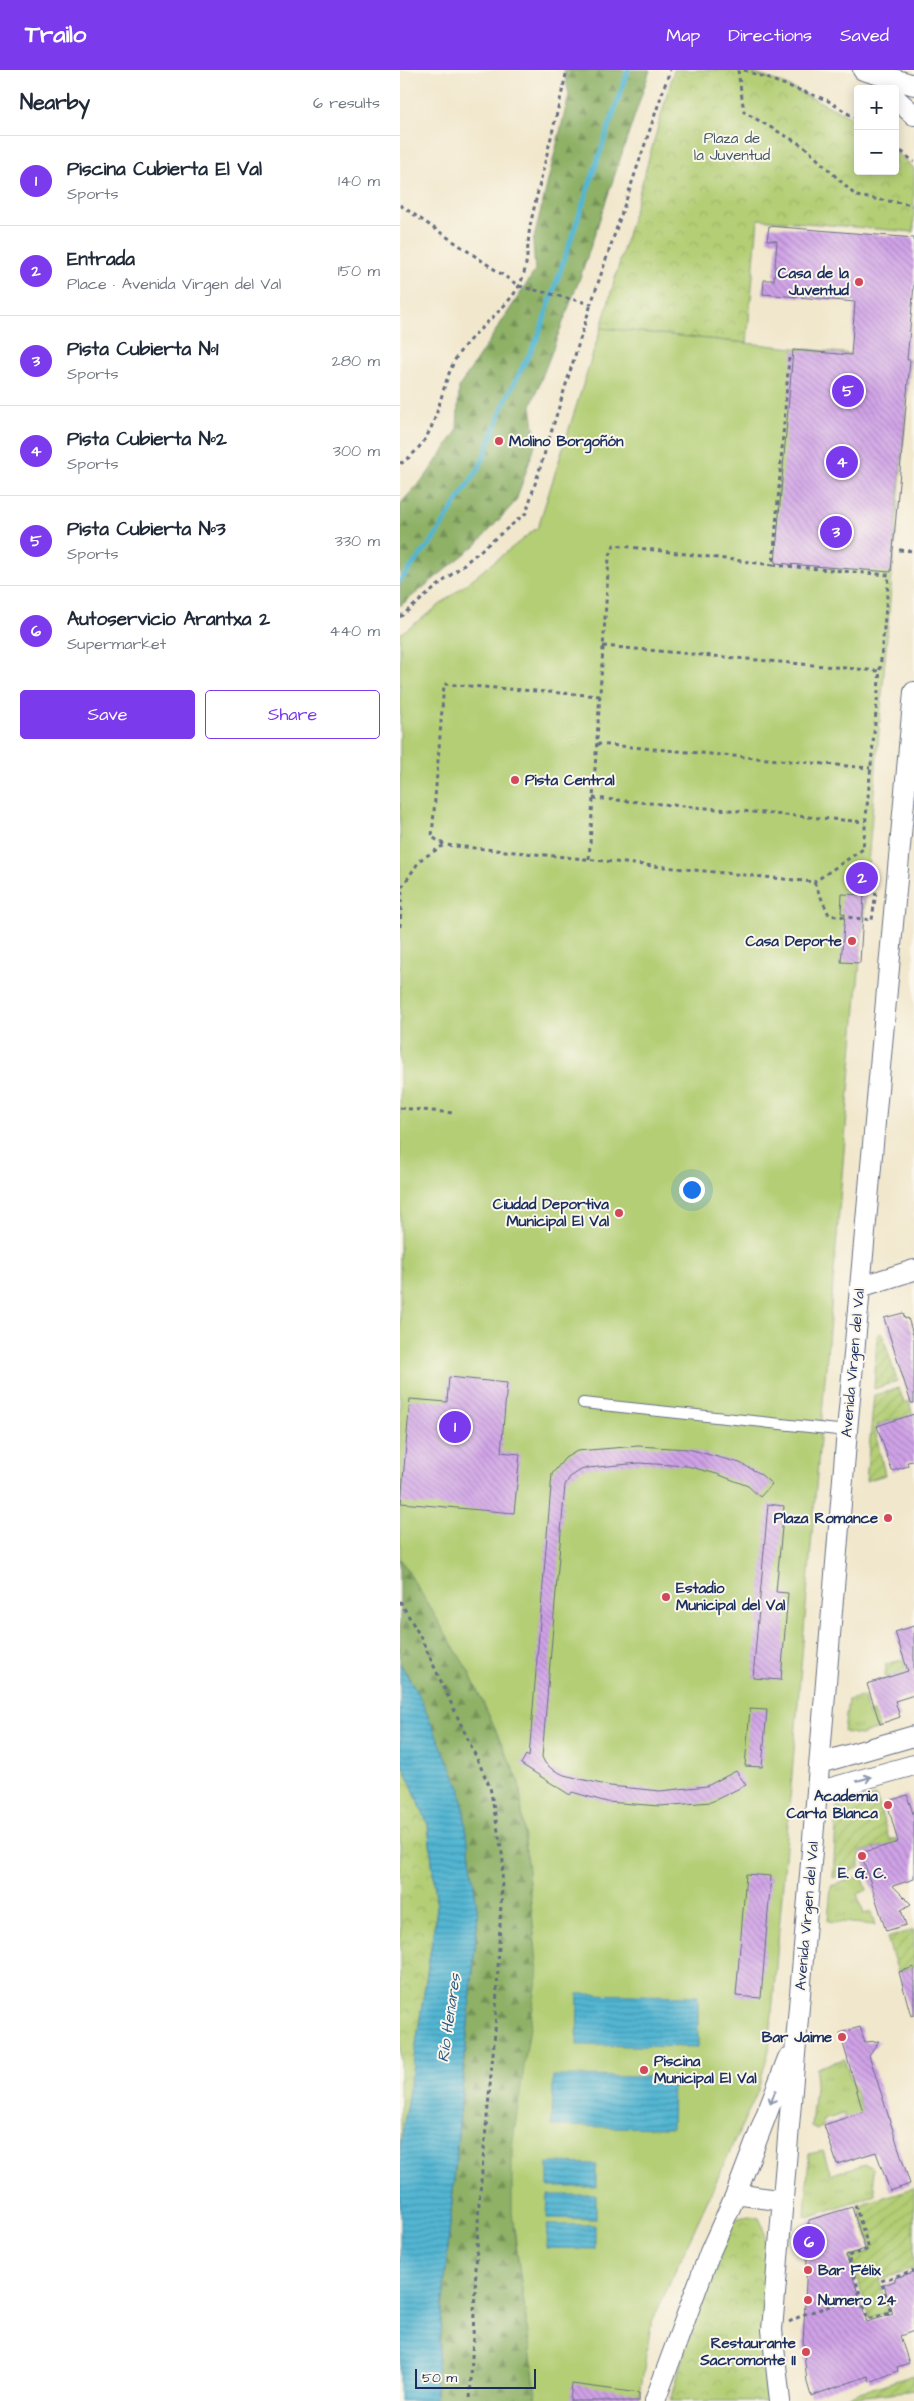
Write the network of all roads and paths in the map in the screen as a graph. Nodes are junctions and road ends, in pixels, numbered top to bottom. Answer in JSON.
{"nodes":[{"id":1,"x":567,"y":70,"type":"edge"},
{"id":2,"x":670,"y":70,"type":"edge"},
{"id":3,"x":738,"y":70,"type":"edge"},
{"id":4,"x":744,"y":70,"type":"edge"},
{"id":5,"x":852,"y":70,"type":"edge"},
{"id":6,"x":863,"y":70,"type":"edge"},
{"id":7,"x":876,"y":85,"type":"edge"},
{"id":8,"x":914,"y":85,"type":"edge"},
{"id":9,"x":899,"y":102,"type":"edge"},
{"id":10,"x":914,"y":115,"type":"edge"},
{"id":11,"x":854,"y":117,"type":"edge"},
{"id":12,"x":899,"y":149,"type":"edge"},
{"id":13,"x":914,"y":162,"type":"edge"},
{"id":14,"x":400,"y":205,"type":"edge"},
{"id":15,"x":914,"y":205,"type":"edge"},
{"id":16,"x":519,"y":286,"type":"junction"},
{"id":17,"x":591,"y":304,"type":"junction"},
{"id":18,"x":789,"y":358,"type":"dead end"},
{"id":19,"x":400,"y":462,"type":"edge"},
{"id":20,"x":900,"y":550,"type":"dead end"},
{"id":21,"x":914,"y":551,"type":"edge"},
{"id":22,"x":772,"y":565,"type":"junction"},
{"id":23,"x":400,"y":617,"type":"edge"},
{"id":24,"x":603,"y":646,"type":"junction"},
{"id":25,"x":879,"y":670,"type":"junction"},
{"id":26,"x":914,"y":692,"type":"edge"},
{"id":27,"x":600,"y":696,"type":"junction"},
{"id":28,"x":596,"y":744,"type":"junction"},
{"id":29,"x":870,"y":768,"type":"junction"},
{"id":30,"x":593,"y":798,"type":"junction"},
{"id":31,"x":865,"y":822,"type":"junction"},
{"id":32,"x":445,"y":845,"type":"junction"},
{"id":33,"x":589,"y":859,"type":"junction"},
{"id":34,"x":814,"y":882,"type":"junction"},
{"id":35,"x":876,"y":891,"type":"dead end"},
{"id":36,"x":400,"y":927,"type":"edge"},
{"id":37,"x":400,"y":1108,"type":"edge"},
{"id":38,"x":454,"y":1114,"type":"dead end"},
{"id":39,"x":914,"y":1270,"type":"edge"},
{"id":40,"x":860,"y":1286,"type":"junction"},
{"id":41,"x":583,"y":1403,"type":"dead end"},
{"id":42,"x":847,"y":1431,"type":"junction"},
{"id":43,"x":400,"y":1601,"type":"edge"},
{"id":44,"x":914,"y":1736,"type":"edge"},
{"id":45,"x":820,"y":1763,"type":"junction"},
{"id":46,"x":914,"y":1765,"type":"edge"},
{"id":47,"x":817,"y":1792,"type":"junction"},
{"id":48,"x":797,"y":2035,"type":"junction"},
{"id":49,"x":736,"y":2194,"type":"junction"},
{"id":50,"x":783,"y":2201,"type":"junction"},
{"id":51,"x":855,"y":2205,"type":"dead end"},
{"id":52,"x":914,"y":2270,"type":"edge"},
{"id":53,"x":862,"y":2296,"type":"junction"},
{"id":54,"x":772,"y":2330,"type":"junction"},
{"id":55,"x":470,"y":2401,"type":"edge"},
{"id":56,"x":655,"y":2401,"type":"edge"},
{"id":57,"x":780,"y":2401,"type":"edge"}],
"edges":[{"from":1,"to":16,"type":"path"},
{"from":2,"to":17,"type":"path"},
{"from":3,"to":15,"type":"path"},
{"from":4,"to":11,"type":"path"},
{"from":5,"to":7,"type":"street"},
{"from":6,"to":8,"type":"street"},
{"from":9,"to":10,"type":"street"},
{"from":12,"to":13,"type":"path"},
{"from":14,"to":16,"type":"path"},
{"from":16,"to":17,"type":"path"},
{"from":16,"to":19,"type":"path"},
{"from":17,"to":23,"type":"path"},
{"from":18,"to":22,"type":"path"},
{"from":20,"to":21,"type":"path"},
{"from":22,"to":24,"type":"path"},
{"from":22,"to":25,"type":"path"},
{"from":24,"to":25,"type":"path"},
{"from":24,"to":27,"type":"path"},
{"from":25,"to":29,"type":"path"},
{"from":26,"to":40,"type":"street","name":"Avenida Virgen del Val"},
{"from":27,"to":28,"type":"path"},
{"from":27,"to":32,"type":"path"},
{"from":28,"to":29,"type":"path"},
{"from":28,"to":30,"type":"path"},
{"from":29,"to":31,"type":"path"},
{"from":30,"to":31,"type":"path"},
{"from":30,"to":33,"type":"path"},
{"from":31,"to":34,"type":"path"},
{"from":32,"to":33,"type":"path"},
{"from":32,"to":36,"type":"path"},
{"from":33,"to":34,"type":"path"},
{"from":34,"to":35,"type":"path"},
{"from":37,"to":38,"type":"path"},
{"from":39,"to":40,"type":"street"},
{"from":40,"to":42,"type":"street","name":"Avenida Virgen del Val"},
{"from":41,"to":42,"type":"lane"},
{"from":42,"to":45,"type":"street","name":"Avenida Virgen del Val"},
{"from":43,"to":55,"type":"path"},
{"from":44,"to":45,"type":"street"},
{"from":45,"to":47,"type":"street","name":"Avenida Virgen del Val"},
{"from":47,"to":46,"type":"street","one_way":true},
{"from":47,"to":48,"type":"street","name":"Avenida Virgen del Val"},
{"from":48,"to":49,"type":"street","name":"Avenida Virgen del Val","one_way":true},
{"from":48,"to":50,"type":"street","name":"Avenida Virgen del Val"},
{"from":49,"to":50,"type":"street"},
{"from":49,"to":56,"type":"street","name":"Avenida Virgen del Val"},
{"from":50,"to":54,"type":"street","name":"Avenida Virgen del Val"},
{"from":51,"to":53,"type":"path"},
{"from":52,"to":53,"type":"path"},
{"from":53,"to":54,"type":"path"},
{"from":54,"to":57,"type":"street","name":"Avenida Virgen del Val"}]}
